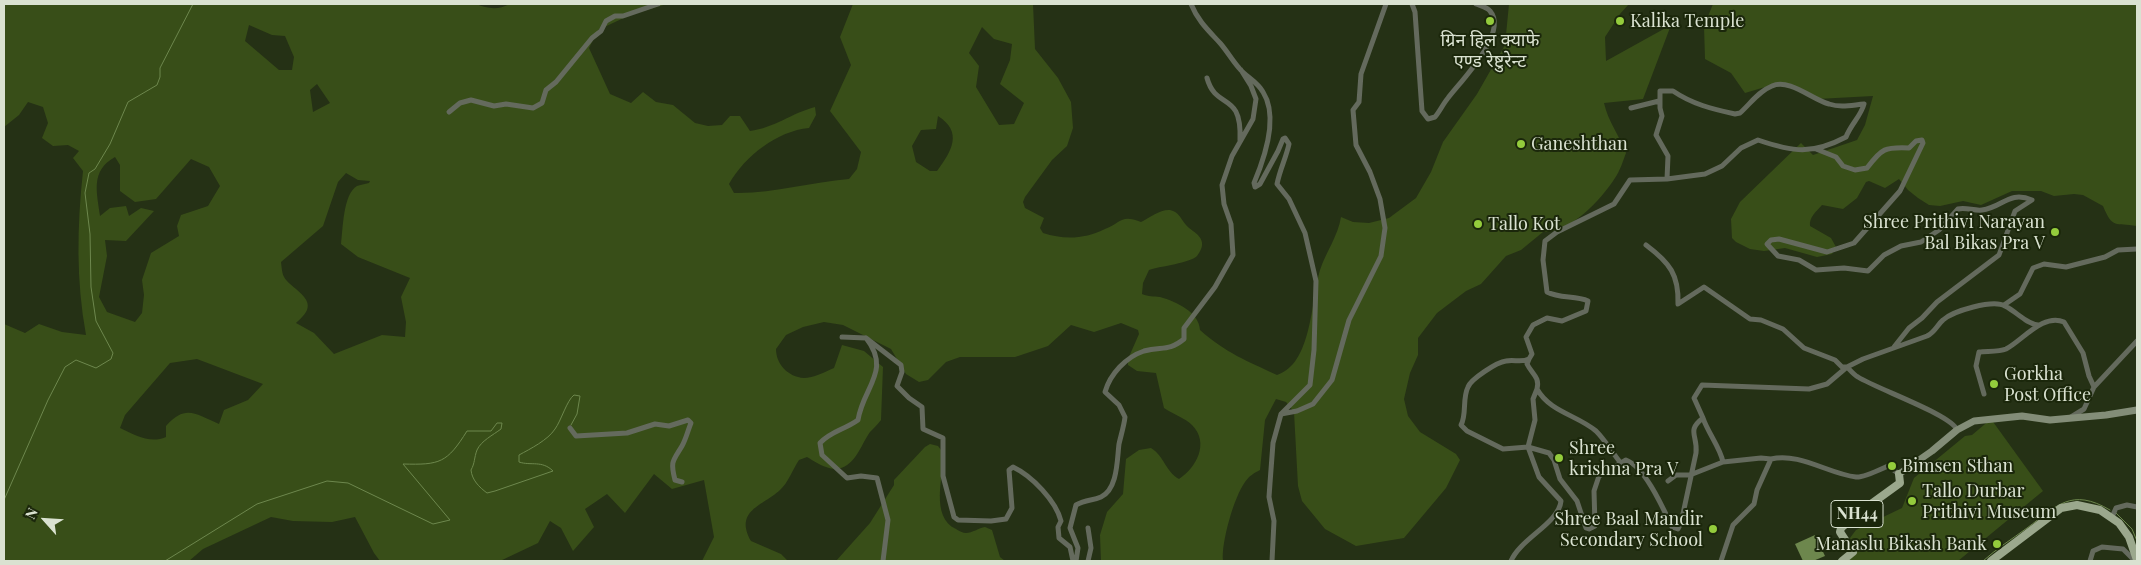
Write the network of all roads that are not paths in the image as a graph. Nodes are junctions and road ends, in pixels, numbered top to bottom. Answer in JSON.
{"nodes":[{"id":1,"x":658,"y":4,"type":"edge"},
{"id":2,"x":1191,"y":4,"type":"edge"},
{"id":3,"x":1386,"y":4,"type":"edge"},
{"id":4,"x":1412,"y":4,"type":"edge"},
{"id":5,"x":1476,"y":4,"type":"edge"},
{"id":6,"x":1240,"y":70,"type":"junction"},
{"id":7,"x":1207,"y":78,"type":"dead end"},
{"id":8,"x":1659,"y":101,"type":"junction"},
{"id":9,"x":1631,"y":108,"type":"dead end"},
{"id":10,"x":449,"y":112,"type":"dead end"},
{"id":11,"x":1240,"y":142,"type":"junction"},
{"id":12,"x":1816,"y":149,"type":"junction"},
{"id":13,"x":1667,"y":179,"type":"junction"},
{"id":14,"x":1646,"y":245,"type":"dead end"},
{"id":15,"x":2137,"y":249,"type":"edge"},
{"id":16,"x":2004,"y":305,"type":"junction"},
{"id":17,"x":2038,"y":325,"type":"junction"},
{"id":18,"x":842,"y":337,"type":"dead end"},
{"id":19,"x":866,"y":338,"type":"junction"},
{"id":20,"x":2137,"y":341,"type":"edge"},
{"id":21,"x":1894,"y":347,"type":"junction"},
{"id":22,"x":1529,"y":359,"type":"junction"},
{"id":23,"x":1847,"y":367,"type":"junction"},
{"id":24,"x":2094,"y":387,"type":"junction"},
{"id":25,"x":1537,"y":389,"type":"junction"},
{"id":26,"x":1984,"y":394,"type":"dead end"},
{"id":27,"x":2137,"y":410,"type":"edge"},
{"id":28,"x":1281,"y":414,"type":"junction"},
{"id":29,"x":2071,"y":417,"type":"junction"},
{"id":30,"x":1703,"y":418,"type":"junction"},
{"id":31,"x":570,"y":428,"type":"dead end"},
{"id":32,"x":1958,"y":430,"type":"junction"},
{"id":33,"x":1528,"y":447,"type":"junction"},
{"id":34,"x":1771,"y":460,"type":"junction"},
{"id":35,"x":1620,"y":462,"type":"junction"},
{"id":36,"x":1723,"y":462,"type":"junction"},
{"id":37,"x":1899,"y":474,"type":"junction"},
{"id":38,"x":1690,"y":475,"type":"junction"},
{"id":39,"x":1668,"y":481,"type":"dead end"},
{"id":40,"x":682,"y":482,"type":"dead end"},
{"id":41,"x":2137,"y":507,"type":"edge"},
{"id":42,"x":2112,"y":517,"type":"junction"},
{"id":43,"x":1088,"y":528,"type":"dead end"},
{"id":44,"x":883,"y":561,"type":"edge"},
{"id":45,"x":1075,"y":561,"type":"edge"},
{"id":46,"x":1088,"y":561,"type":"edge"},
{"id":47,"x":1272,"y":561,"type":"edge"},
{"id":48,"x":1512,"y":561,"type":"edge"},
{"id":49,"x":1721,"y":561,"type":"edge"},
{"id":50,"x":1842,"y":561,"type":"edge"},
{"id":51,"x":1991,"y":561,"type":"edge"},
{"id":52,"x":2090,"y":561,"type":"edge"},
{"id":53,"x":2136,"y":561,"type":"edge"}],
"edges":[{"from":1,"to":10,"type":"street"},
{"from":2,"to":6,"type":"street"},
{"from":3,"to":28,"type":"street"},
{"from":4,"to":5,"type":"street"},
{"from":6,"to":11,"type":"street"},
{"from":6,"to":28,"type":"street"},
{"from":7,"to":11,"type":"street"},
{"from":8,"to":9,"type":"street"},
{"from":8,"to":12,"type":"street"},
{"from":8,"to":13,"type":"street"},
{"from":11,"to":45,"type":"street"},
{"from":12,"to":13,"type":"street"},
{"from":12,"to":21,"type":"street"},
{"from":13,"to":22,"type":"street"},
{"from":14,"to":23,"type":"street"},
{"from":15,"to":16,"type":"street"},
{"from":16,"to":17,"type":"street"},
{"from":16,"to":21,"type":"street"},
{"from":17,"to":24,"type":"street"},
{"from":17,"to":26,"type":"street"},
{"from":18,"to":19,"type":"street"},
{"from":19,"to":44,"type":"street"},
{"from":19,"to":45,"type":"street"},
{"from":20,"to":24,"type":"street"},
{"from":21,"to":23,"type":"street"},
{"from":22,"to":25,"type":"street"},
{"from":22,"to":33,"type":"street"},
{"from":23,"to":30,"type":"street"},
{"from":23,"to":32,"type":"street"},
{"from":24,"to":29,"type":"street"},
{"from":25,"to":33,"type":"street"},
{"from":25,"to":35,"type":"street"},
{"from":27,"to":29,"type":"street","number":"NH44"},
{"from":28,"to":47,"type":"street"},
{"from":29,"to":32,"type":"street","number":"NH44"},
{"from":30,"to":36,"type":"street"},
{"from":30,"to":38,"type":"street"},
{"from":31,"to":40,"type":"street"},
{"from":32,"to":37,"type":"street","number":"NH44"},
{"from":33,"to":35,"type":"street"},
{"from":33,"to":48,"type":"street"},
{"from":34,"to":36,"type":"street"},
{"from":34,"to":37,"type":"street"},
{"from":34,"to":49,"type":"street"},
{"from":35,"to":38,"type":"street"},
{"from":36,"to":38,"type":"street"},
{"from":37,"to":50,"type":"main road","number":"NH44"},
{"from":38,"to":39,"type":"street"},
{"from":41,"to":42,"type":"street"},
{"from":42,"to":51,"type":"main road"},
{"from":42,"to":53,"type":"main road"},
{"from":43,"to":46,"type":"street"},
{"from":52,"to":53,"type":"street"}]}
